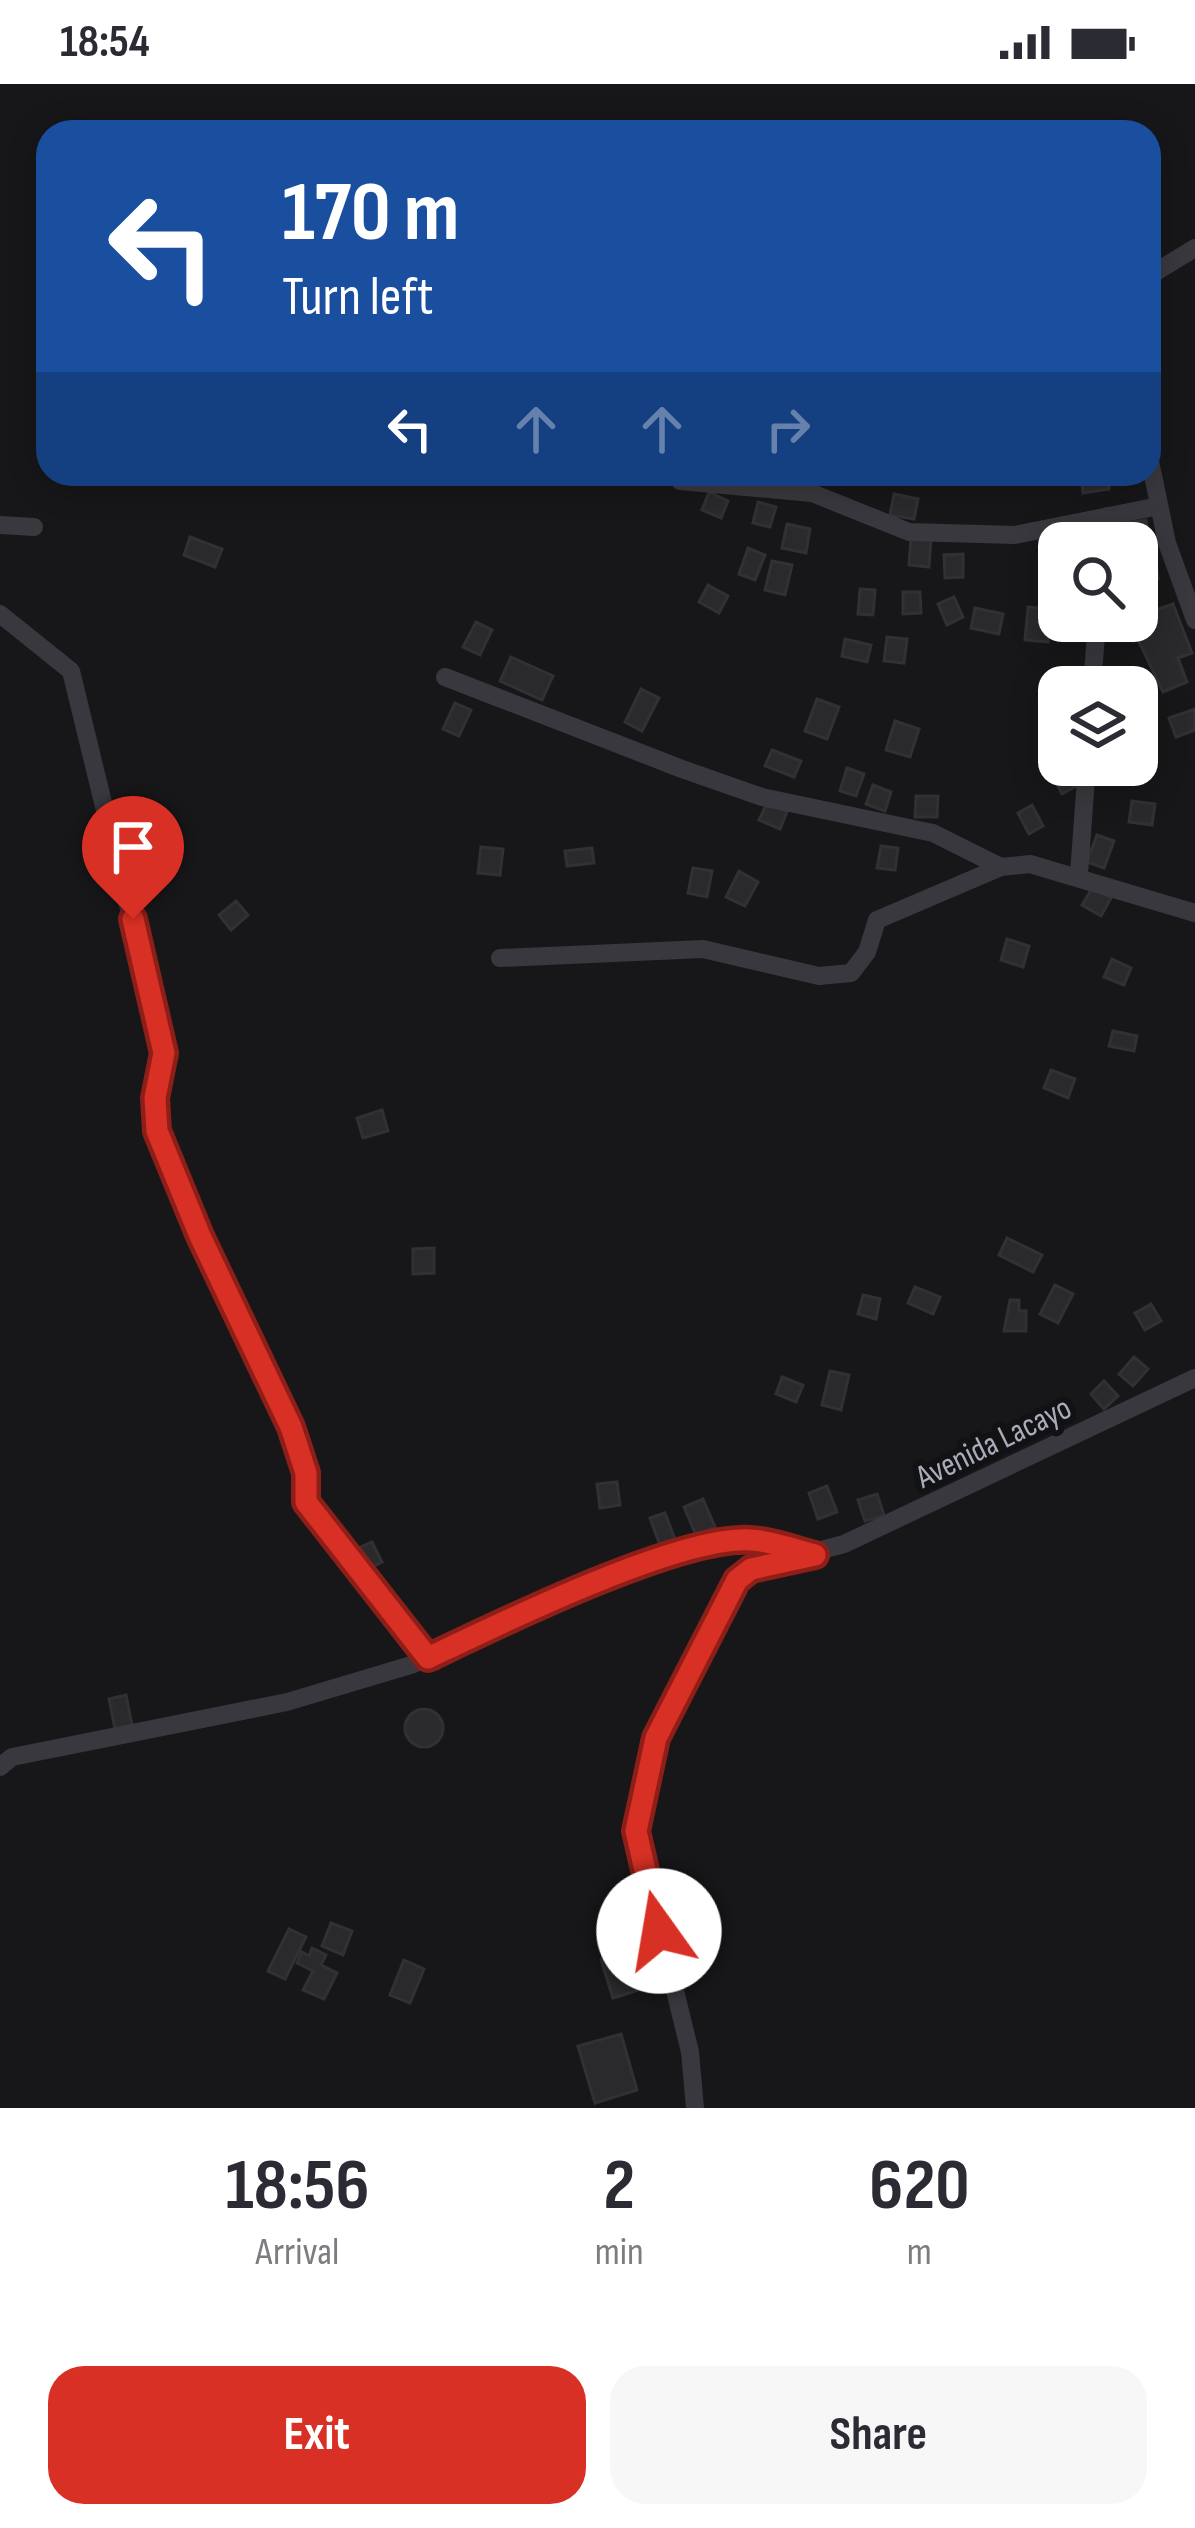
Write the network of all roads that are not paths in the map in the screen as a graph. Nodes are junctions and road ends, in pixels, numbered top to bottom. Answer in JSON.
{"nodes":[{"id":1,"x":1195,"y":248,"type":"edge"},
{"id":2,"x":1161,"y":269,"type":"edge"},
{"id":3,"x":735,"y":486,"type":"edge"},
{"id":4,"x":1155,"y":486,"type":"edge"},
{"id":5,"x":1159,"y":506,"type":"junction"},
{"id":6,"x":1107,"y":516,"type":"junction"},
{"id":7,"x":1106,"y":522,"type":"edge"},
{"id":8,"x":0,"y":525,"type":"edge"},
{"id":9,"x":34,"y":527,"type":"dead end"},
{"id":10,"x":0,"y":614,"type":"edge"},
{"id":11,"x":1195,"y":620,"type":"edge"},
{"id":12,"x":446,"y":677,"type":"dead end"},
{"id":13,"x":1085,"y":786,"type":"edge"},
{"id":14,"x":1001,"y":867,"type":"junction"},
{"id":15,"x":1079,"y":874,"type":"junction"},
{"id":16,"x":1195,"y":913,"type":"edge"},
{"id":17,"x":500,"y":958,"type":"dead end"},
{"id":18,"x":1195,"y":1378,"type":"edge"},
{"id":19,"x":815,"y":1555,"type":"junction"},
{"id":20,"x":428,"y":1658,"type":"junction"},
{"id":21,"x":0,"y":1767,"type":"edge"},
{"id":22,"x":697,"y":2103,"type":"edge"}],
"edges":[{"from":1,"to":2,"type":"street"},
{"from":3,"to":6,"type":"street"},
{"from":4,"to":5,"type":"street"},
{"from":5,"to":6,"type":"street"},
{"from":5,"to":11,"type":"street"},
{"from":6,"to":7,"type":"street"},
{"from":8,"to":9,"type":"street"},
{"from":10,"to":20,"type":"street"},
{"from":12,"to":14,"type":"street"},
{"from":13,"to":15,"type":"street"},
{"from":14,"to":15,"type":"street"},
{"from":14,"to":17,"type":"street"},
{"from":15,"to":16,"type":"street"},
{"from":18,"to":19,"type":"street","name":"Avenida Lacayo"},
{"from":19,"to":20,"type":"street"},
{"from":19,"to":22,"type":"street","name":"Avenida Lacayo"},
{"from":20,"to":21,"type":"street"}]}
